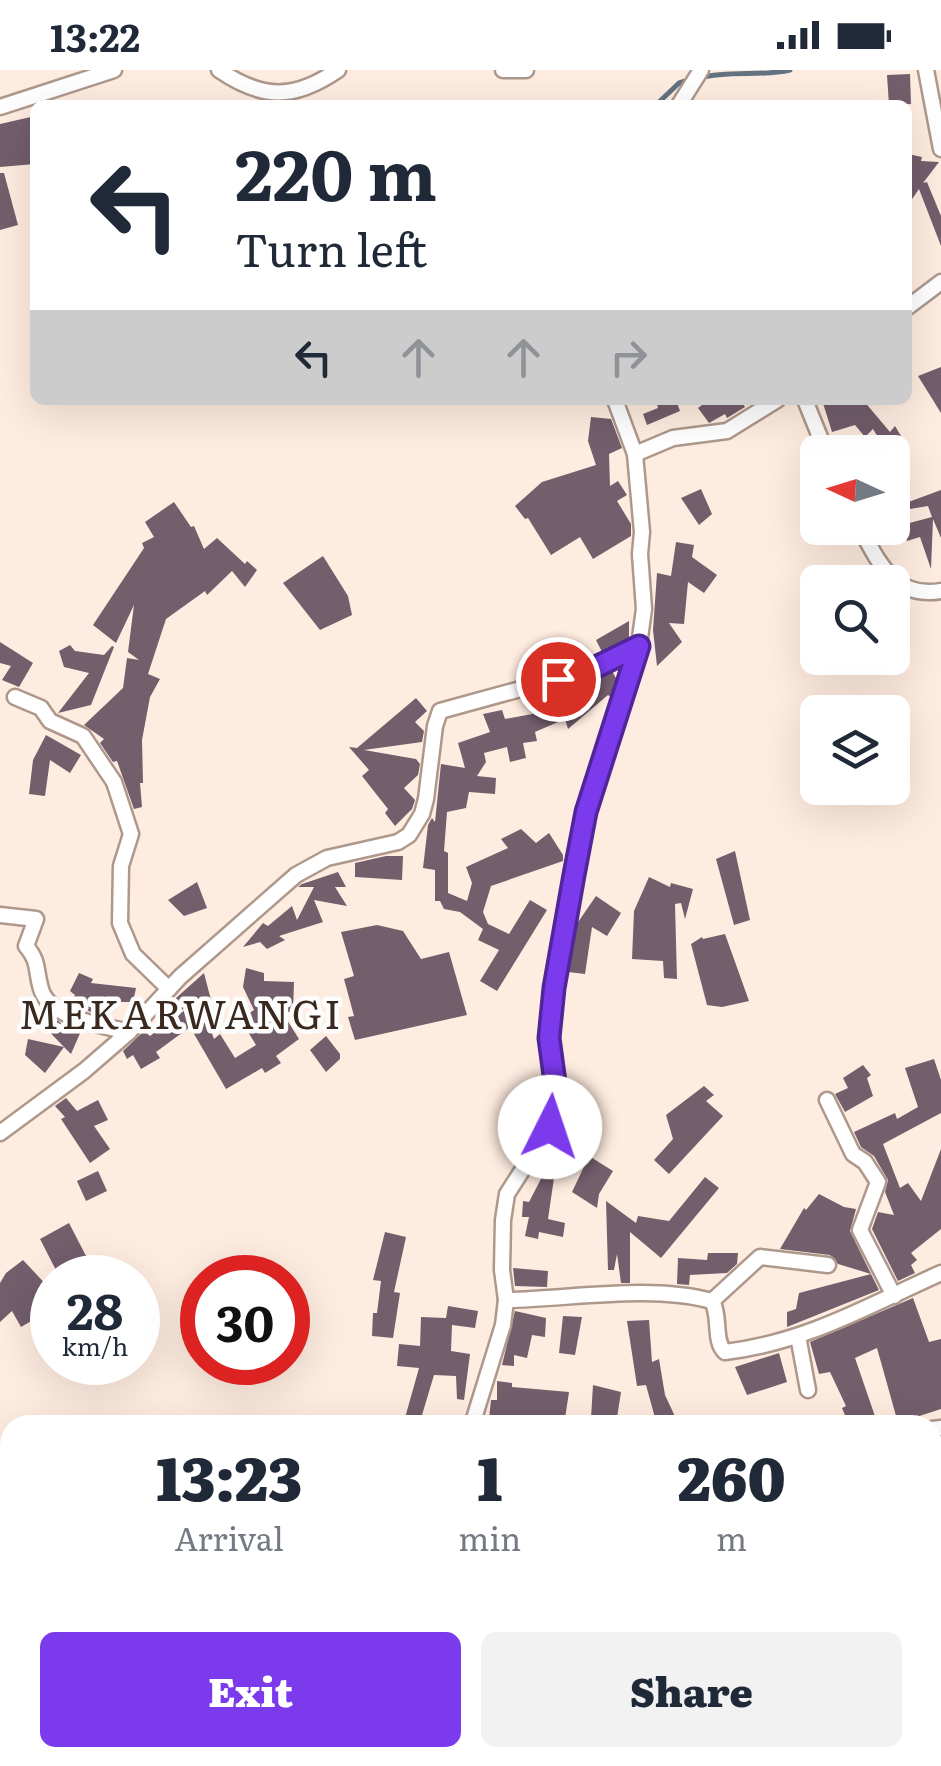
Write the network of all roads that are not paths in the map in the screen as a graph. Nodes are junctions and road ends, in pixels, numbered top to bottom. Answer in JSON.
{"nodes":[{"id":1,"x":114,"y":70,"type":"edge"},
{"id":2,"x":219,"y":70,"type":"edge"},
{"id":3,"x":338,"y":70,"type":"edge"},
{"id":4,"x":503,"y":70,"type":"edge"},
{"id":5,"x":526,"y":70,"type":"edge"},
{"id":6,"x":701,"y":70,"type":"edge"},
{"id":7,"x":926,"y":70,"type":"edge"},
{"id":8,"x":681,"y":100,"type":"edge"},
{"id":9,"x":0,"y":107,"type":"edge"},
{"id":10,"x":941,"y":149,"type":"edge"},
{"id":11,"x":941,"y":282,"type":"edge"},
{"id":12,"x":912,"y":304,"type":"edge"},
{"id":13,"x":617,"y":405,"type":"edge"},
{"id":14,"x":769,"y":405,"type":"edge"},
{"id":15,"x":807,"y":405,"type":"edge"},
{"id":16,"x":819,"y":435,"type":"edge"},
{"id":17,"x":635,"y":454,"type":"junction"},
{"id":18,"x":870,"y":545,"type":"edge"},
{"id":19,"x":941,"y":591,"type":"edge"},
{"id":20,"x":639,"y":646,"type":"junction"},
{"id":21,"x":15,"y":697,"type":"dead end"},
{"id":22,"x":0,"y":915,"type":"edge"},
{"id":23,"x":169,"y":989,"type":"junction"},
{"id":24,"x":129,"y":1032,"type":"junction"},
{"id":25,"x":827,"y":1100,"type":"dead end"},
{"id":26,"x":0,"y":1134,"type":"edge"},
{"id":27,"x":828,"y":1265,"type":"dead end"},
{"id":28,"x":941,"y":1274,"type":"edge"},
{"id":29,"x":894,"y":1296,"type":"junction"},
{"id":30,"x":506,"y":1300,"type":"junction"},
{"id":31,"x":712,"y":1302,"type":"junction"},
{"id":32,"x":798,"y":1336,"type":"junction"},
{"id":33,"x":808,"y":1390,"type":"dead end"},
{"id":34,"x":475,"y":1415,"type":"edge"}],
"edges":[{"from":1,"to":9,"type":"street"},
{"from":2,"to":3,"type":"street"},
{"from":4,"to":5,"type":"street"},
{"from":6,"to":8,"type":"street"},
{"from":7,"to":10,"type":"street"},
{"from":11,"to":12,"type":"street"},
{"from":13,"to":17,"type":"street"},
{"from":14,"to":17,"type":"street"},
{"from":15,"to":16,"type":"street"},
{"from":17,"to":20,"type":"street"},
{"from":18,"to":19,"type":"street"},
{"from":20,"to":23,"type":"street"},
{"from":20,"to":30,"type":"street"},
{"from":21,"to":23,"type":"street"},
{"from":22,"to":24,"type":"street"},
{"from":23,"to":24,"type":"street"},
{"from":24,"to":26,"type":"street"},
{"from":25,"to":29,"type":"street"},
{"from":27,"to":31,"type":"street"},
{"from":28,"to":29,"type":"street"},
{"from":29,"to":32,"type":"street"},
{"from":30,"to":31,"type":"street"},
{"from":30,"to":34,"type":"street"},
{"from":31,"to":32,"type":"street"},
{"from":32,"to":33,"type":"street"}]}
